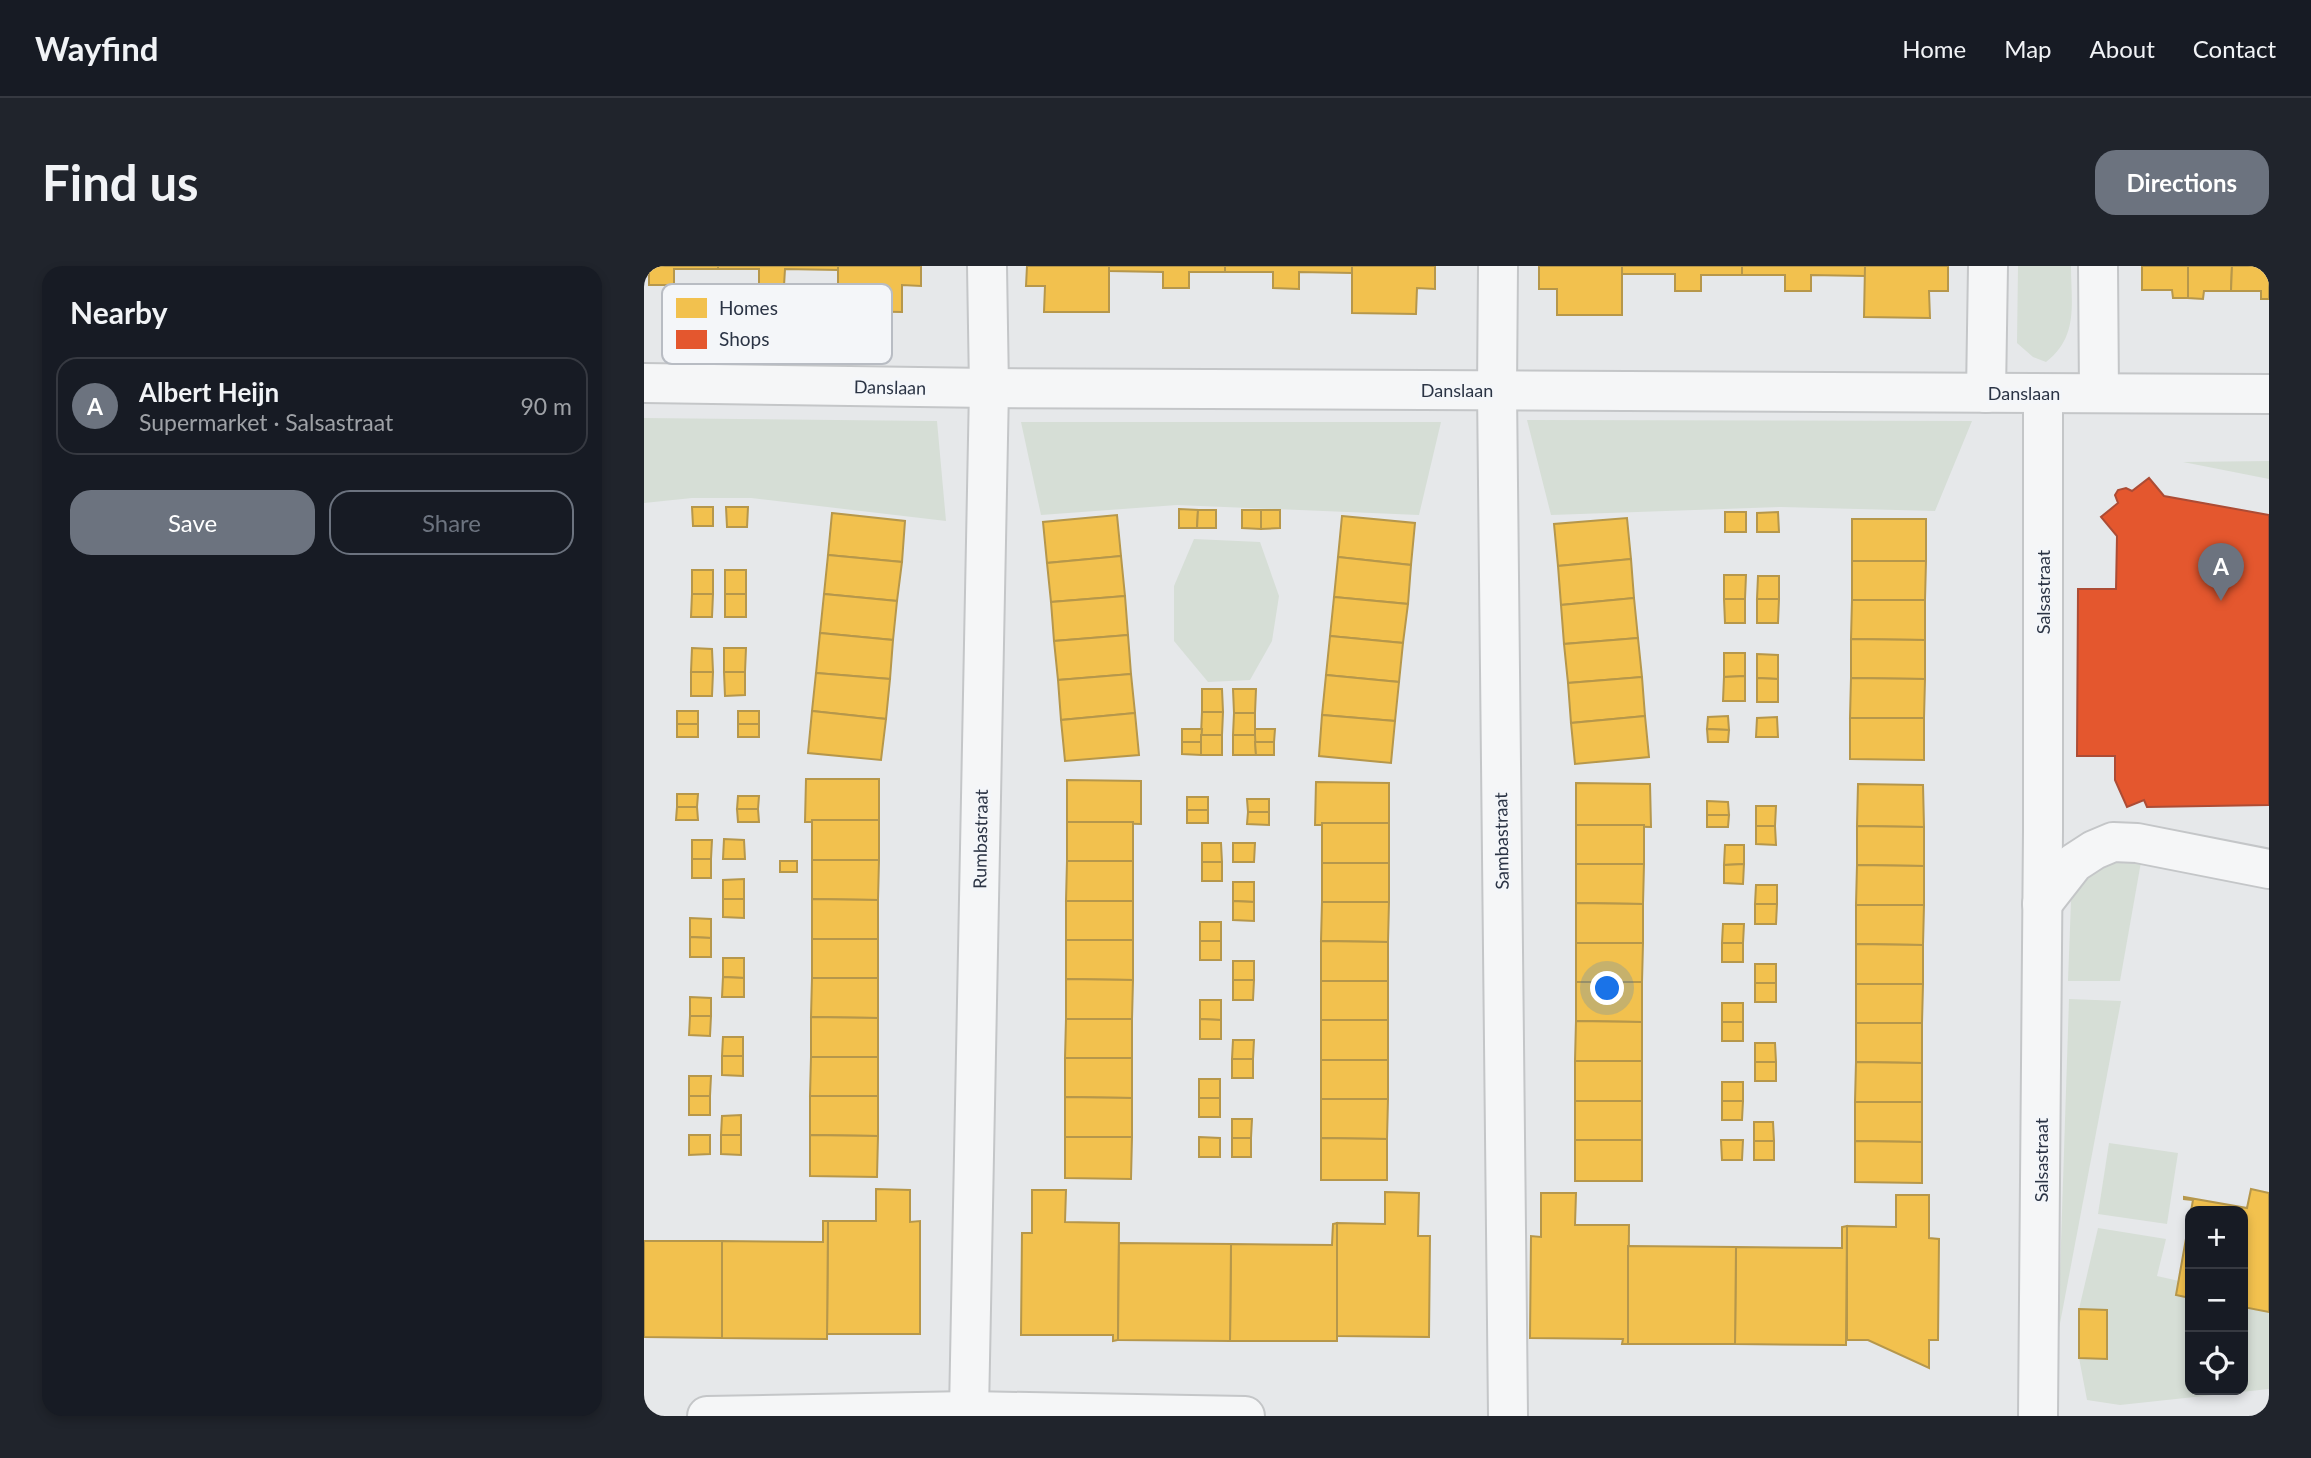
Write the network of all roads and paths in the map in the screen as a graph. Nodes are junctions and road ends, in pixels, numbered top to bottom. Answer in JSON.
{"nodes":[{"id":1,"x":987,"y":266,"type":"edge"},
{"id":2,"x":1498,"y":266,"type":"edge"},
{"id":3,"x":1988,"y":266,"type":"edge"},
{"id":4,"x":2098,"y":266,"type":"edge"},
{"id":5,"x":644,"y":383,"type":"edge"},
{"id":6,"x":989,"y":388,"type":"junction"},
{"id":7,"x":1497,"y":390,"type":"junction"},
{"id":8,"x":2099,"y":392,"type":"junction"},
{"id":9,"x":1986,"y":393,"type":"junction"},
{"id":10,"x":2043,"y":394,"type":"junction"},
{"id":11,"x":2269,"y":394,"type":"edge"},
{"id":12,"x":2043,"y":831,"type":"junction"},
{"id":13,"x":2113,"y":842,"type":"junction"},
{"id":14,"x":2269,"y":869,"type":"edge"},
{"id":15,"x":2042,"y":904,"type":"junction"},
{"id":16,"x":968,"y":1411,"type":"junction"},
{"id":17,"x":707,"y":1416,"type":"edge"},
{"id":18,"x":1245,"y":1416,"type":"edge"},
{"id":19,"x":1508,"y":1416,"type":"edge"},
{"id":20,"x":2038,"y":1416,"type":"edge"}],
"edges":[{"from":1,"to":6,"type":"street","name":"Rumbastraat"},
{"from":2,"to":7,"type":"street","name":"Sambastraat"},
{"from":3,"to":9,"type":"street"},
{"from":4,"to":8,"type":"street"},
{"from":5,"to":6,"type":"street","name":"Danslaan"},
{"from":6,"to":7,"type":"street","name":"Danslaan"},
{"from":6,"to":16,"type":"street","name":"Rumbastraat"},
{"from":7,"to":9,"type":"street","name":"Danslaan"},
{"from":7,"to":19,"type":"street","name":"Sambastraat"},
{"from":8,"to":10,"type":"street","name":"Danslaan"},
{"from":8,"to":11,"type":"street","name":"Danslaan"},
{"from":9,"to":10,"type":"street","name":"Danslaan"},
{"from":10,"to":12,"type":"street","name":"Salsastraat"},
{"from":12,"to":13,"type":"street"},
{"from":12,"to":15,"type":"street","name":"Salsastraat"},
{"from":13,"to":14,"type":"street"},
{"from":13,"to":15,"type":"street"},
{"from":15,"to":20,"type":"street","name":"Salsastraat"},
{"from":16,"to":17,"type":"street"},
{"from":16,"to":18,"type":"street"}]}
